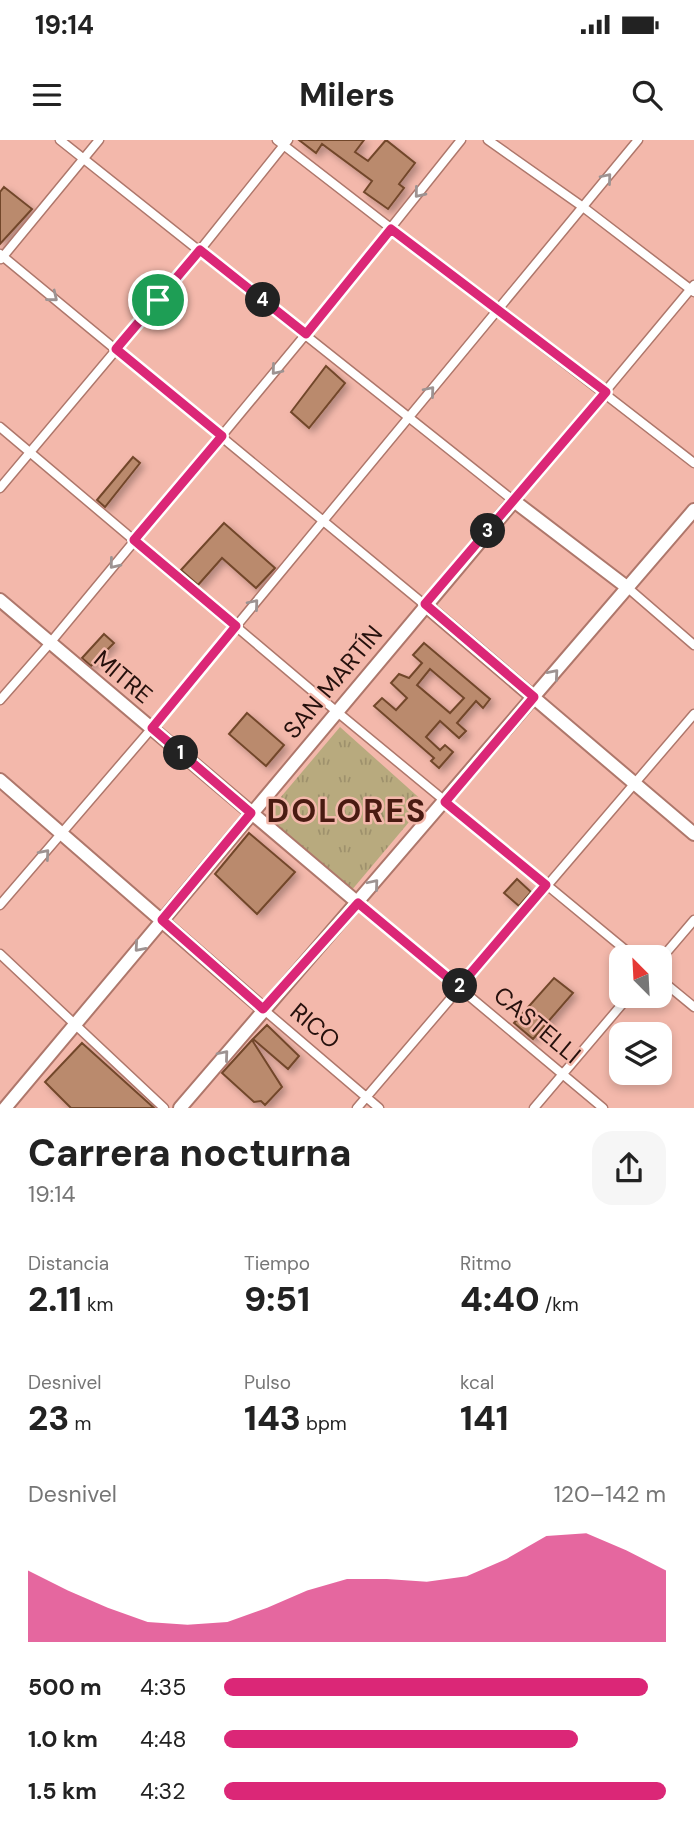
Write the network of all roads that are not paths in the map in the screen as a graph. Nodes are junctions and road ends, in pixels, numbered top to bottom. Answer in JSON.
{"nodes":[{"id":1,"x":60,"y":140,"type":"edge"},
{"id":2,"x":99,"y":140,"type":"edge"},
{"id":3,"x":461,"y":140,"type":"edge"},
{"id":4,"x":488,"y":140,"type":"edge"},
{"id":5,"x":638,"y":140,"type":"edge"},
{"id":6,"x":283,"y":142,"type":"edge"},
{"id":7,"x":84,"y":159,"type":"junction"},
{"id":8,"x":583,"y":207,"type":"junction"},
{"id":9,"x":391,"y":229,"type":"junction"},
{"id":10,"x":200,"y":250,"type":"junction"},
{"id":11,"x":1,"y":257,"type":"edge"},
{"id":12,"x":693,"y":289,"type":"edge"},
{"id":13,"x":498,"y":310,"type":"junction"},
{"id":14,"x":306,"y":334,"type":"junction"},
{"id":15,"x":116,"y":349,"type":"junction"},
{"id":16,"x":606,"y":392,"type":"junction"},
{"id":17,"x":409,"y":416,"type":"junction"},
{"id":18,"x":0,"y":427,"type":"edge"},
{"id":19,"x":222,"y":436,"type":"junction"},
{"id":20,"x":30,"y":452,"type":"junction"},
{"id":21,"x":694,"y":463,"type":"edge"},
{"id":22,"x":0,"y":488,"type":"edge"},
{"id":23,"x":514,"y":501,"type":"junction"},
{"id":24,"x":694,"y":510,"type":"edge"},
{"id":25,"x":325,"y":520,"type":"junction"},
{"id":26,"x":134,"y":540,"type":"junction"},
{"id":27,"x":628,"y":588,"type":"junction"},
{"id":28,"x":0,"y":600,"type":"edge"},
{"id":29,"x":425,"y":604,"type":"junction"},
{"id":30,"x":236,"y":626,"type":"junction"},
{"id":31,"x":50,"y":643,"type":"junction"},
{"id":32,"x":694,"y":645,"type":"edge"},
{"id":33,"x":534,"y":697,"type":"junction"},
{"id":34,"x":0,"y":700,"type":"edge"},
{"id":35,"x":336,"y":711,"type":"junction"},
{"id":36,"x":694,"y":714,"type":"edge"},
{"id":37,"x":152,"y":728,"type":"junction"},
{"id":38,"x":0,"y":780,"type":"edge"},
{"id":39,"x":633,"y":783,"type":"junction"},
{"id":40,"x":445,"y":802,"type":"junction"},
{"id":41,"x":251,"y":813,"type":"junction"},
{"id":42,"x":62,"y":834,"type":"junction"},
{"id":43,"x":694,"y":834,"type":"edge"},
{"id":44,"x":546,"y":885,"type":"junction"},
{"id":45,"x":358,"y":903,"type":"junction"},
{"id":46,"x":0,"y":905,"type":"edge"},
{"id":47,"x":162,"y":920,"type":"junction"},
{"id":48,"x":694,"y":920,"type":"edge"},
{"id":49,"x":619,"y":945,"type":"edge"},
{"id":50,"x":672,"y":946,"type":"edge"},
{"id":51,"x":0,"y":954,"type":"edge"},
{"id":52,"x":459,"y":987,"type":"junction"},
{"id":53,"x":672,"y":989,"type":"edge"},
{"id":54,"x":694,"y":1007,"type":"edge"},
{"id":55,"x":619,"y":1008,"type":"edge"},
{"id":56,"x":263,"y":1009,"type":"junction"},
{"id":57,"x":74,"y":1023,"type":"junction"},
{"id":58,"x":563,"y":1074,"type":"junction"},
{"id":59,"x":366,"y":1097,"type":"junction"},
{"id":60,"x":5,"y":1108,"type":"edge"},
{"id":61,"x":164,"y":1108,"type":"edge"},
{"id":62,"x":180,"y":1108,"type":"edge"},
{"id":63,"x":357,"y":1108,"type":"edge"},
{"id":64,"x":379,"y":1108,"type":"edge"},
{"id":65,"x":534,"y":1108,"type":"edge"},
{"id":66,"x":603,"y":1108,"type":"edge"}],
"edges":[{"from":1,"to":7,"type":"street"},
{"from":2,"to":7,"type":"street"},
{"from":3,"to":9,"type":"street","one_way":true},
{"from":4,"to":8,"type":"street"},
{"from":8,"to":5,"type":"street","one_way":true},
{"from":6,"to":9,"type":"street"},
{"from":6,"to":10,"type":"street"},
{"from":7,"to":10,"type":"street"},
{"from":7,"to":11,"type":"street"},
{"from":8,"to":12,"type":"street"},
{"from":8,"to":13,"type":"street"},
{"from":9,"to":13,"type":"street"},
{"from":9,"to":14,"type":"street"},
{"from":10,"to":14,"type":"street"},
{"from":10,"to":15,"type":"street"},
{"from":11,"to":15,"type":"street","one_way":true},
{"from":12,"to":16,"type":"street","name":"SAN MARTÍN"},
{"from":13,"to":16,"type":"street"},
{"from":17,"to":13,"type":"street","one_way":true},
{"from":14,"to":17,"type":"street"},
{"from":14,"to":19,"type":"street","one_way":true},
{"from":15,"to":19,"type":"street"},
{"from":15,"to":20,"type":"street"},
{"from":16,"to":21,"type":"street"},
{"from":16,"to":23,"type":"street","name":"SAN MARTÍN"},
{"from":17,"to":23,"type":"street"},
{"from":17,"to":25,"type":"street"},
{"from":18,"to":20,"type":"street"},
{"from":19,"to":25,"type":"street"},
{"from":19,"to":26,"type":"street"},
{"from":20,"to":22,"type":"street"},
{"from":20,"to":26,"type":"street"},
{"from":23,"to":27,"type":"main road"},
{"from":23,"to":29,"type":"main road","name":"SAN MARTÍN"},
{"from":24,"to":27,"type":"main road"},
{"from":25,"to":29,"type":"street"},
{"from":30,"to":25,"type":"street","one_way":true},
{"from":26,"to":30,"type":"street"},
{"from":26,"to":31,"type":"street","one_way":true},
{"from":27,"to":32,"type":"street"},
{"from":33,"to":27,"type":"main road","one_way":true},
{"from":28,"to":31,"type":"main road","name":"MITRE"},
{"from":29,"to":33,"type":"main road"},
{"from":29,"to":35,"type":"main road","name":"SAN MARTÍN"},
{"from":30,"to":35,"type":"street"},
{"from":30,"to":37,"type":"street"},
{"from":31,"to":34,"type":"street"},
{"from":31,"to":37,"type":"main road","name":"MITRE"},
{"from":33,"to":39,"type":"main road"},
{"from":33,"to":40,"type":"main road"},
{"from":35,"to":40,"type":"street"},
{"from":35,"to":41,"type":"main road","name":"SAN MARTÍN"},
{"from":36,"to":39,"type":"street"},
{"from":37,"to":41,"type":"main road","name":"MITRE"},
{"from":37,"to":42,"type":"street"},
{"from":38,"to":42,"type":"main road","name":"RICO"},
{"from":39,"to":43,"type":"main road"},
{"from":39,"to":44,"type":"street"},
{"from":40,"to":44,"type":"street"},
{"from":45,"to":40,"type":"main road","one_way":true},
{"from":41,"to":45,"type":"main road","name":"CASTELLI"},
{"from":41,"to":47,"type":"main road","name":"SAN MARTÍN"},
{"from":46,"to":42,"type":"street","one_way":true},
{"from":42,"to":47,"type":"main road","name":"RICO"},
{"from":44,"to":49,"type":"street"},
{"from":44,"to":52,"type":"street"},
{"from":45,"to":52,"type":"street","name":"CASTELLI"},
{"from":45,"to":56,"type":"main road"},
{"from":47,"to":56,"type":"main road","name":"RICO"},
{"from":47,"to":57,"type":"main road","name":"SAN MARTÍN","one_way":true},
{"from":48,"to":50,"type":"street"},
{"from":51,"to":57,"type":"street"},
{"from":52,"to":58,"type":"street","name":"CASTELLI"},
{"from":52,"to":59,"type":"street"},
{"from":53,"to":54,"type":"street"},
{"from":55,"to":58,"type":"street"},
{"from":56,"to":59,"type":"street","name":"RICO"},
{"from":62,"to":56,"type":"main road","one_way":true},
{"from":57,"to":60,"type":"main road","name":"SAN MARTÍN"},
{"from":57,"to":61,"type":"street"},
{"from":58,"to":65,"type":"street"},
{"from":58,"to":66,"type":"street","name":"CASTELLI"},
{"from":59,"to":63,"type":"street"},
{"from":59,"to":64,"type":"street","name":"RICO"}]}
